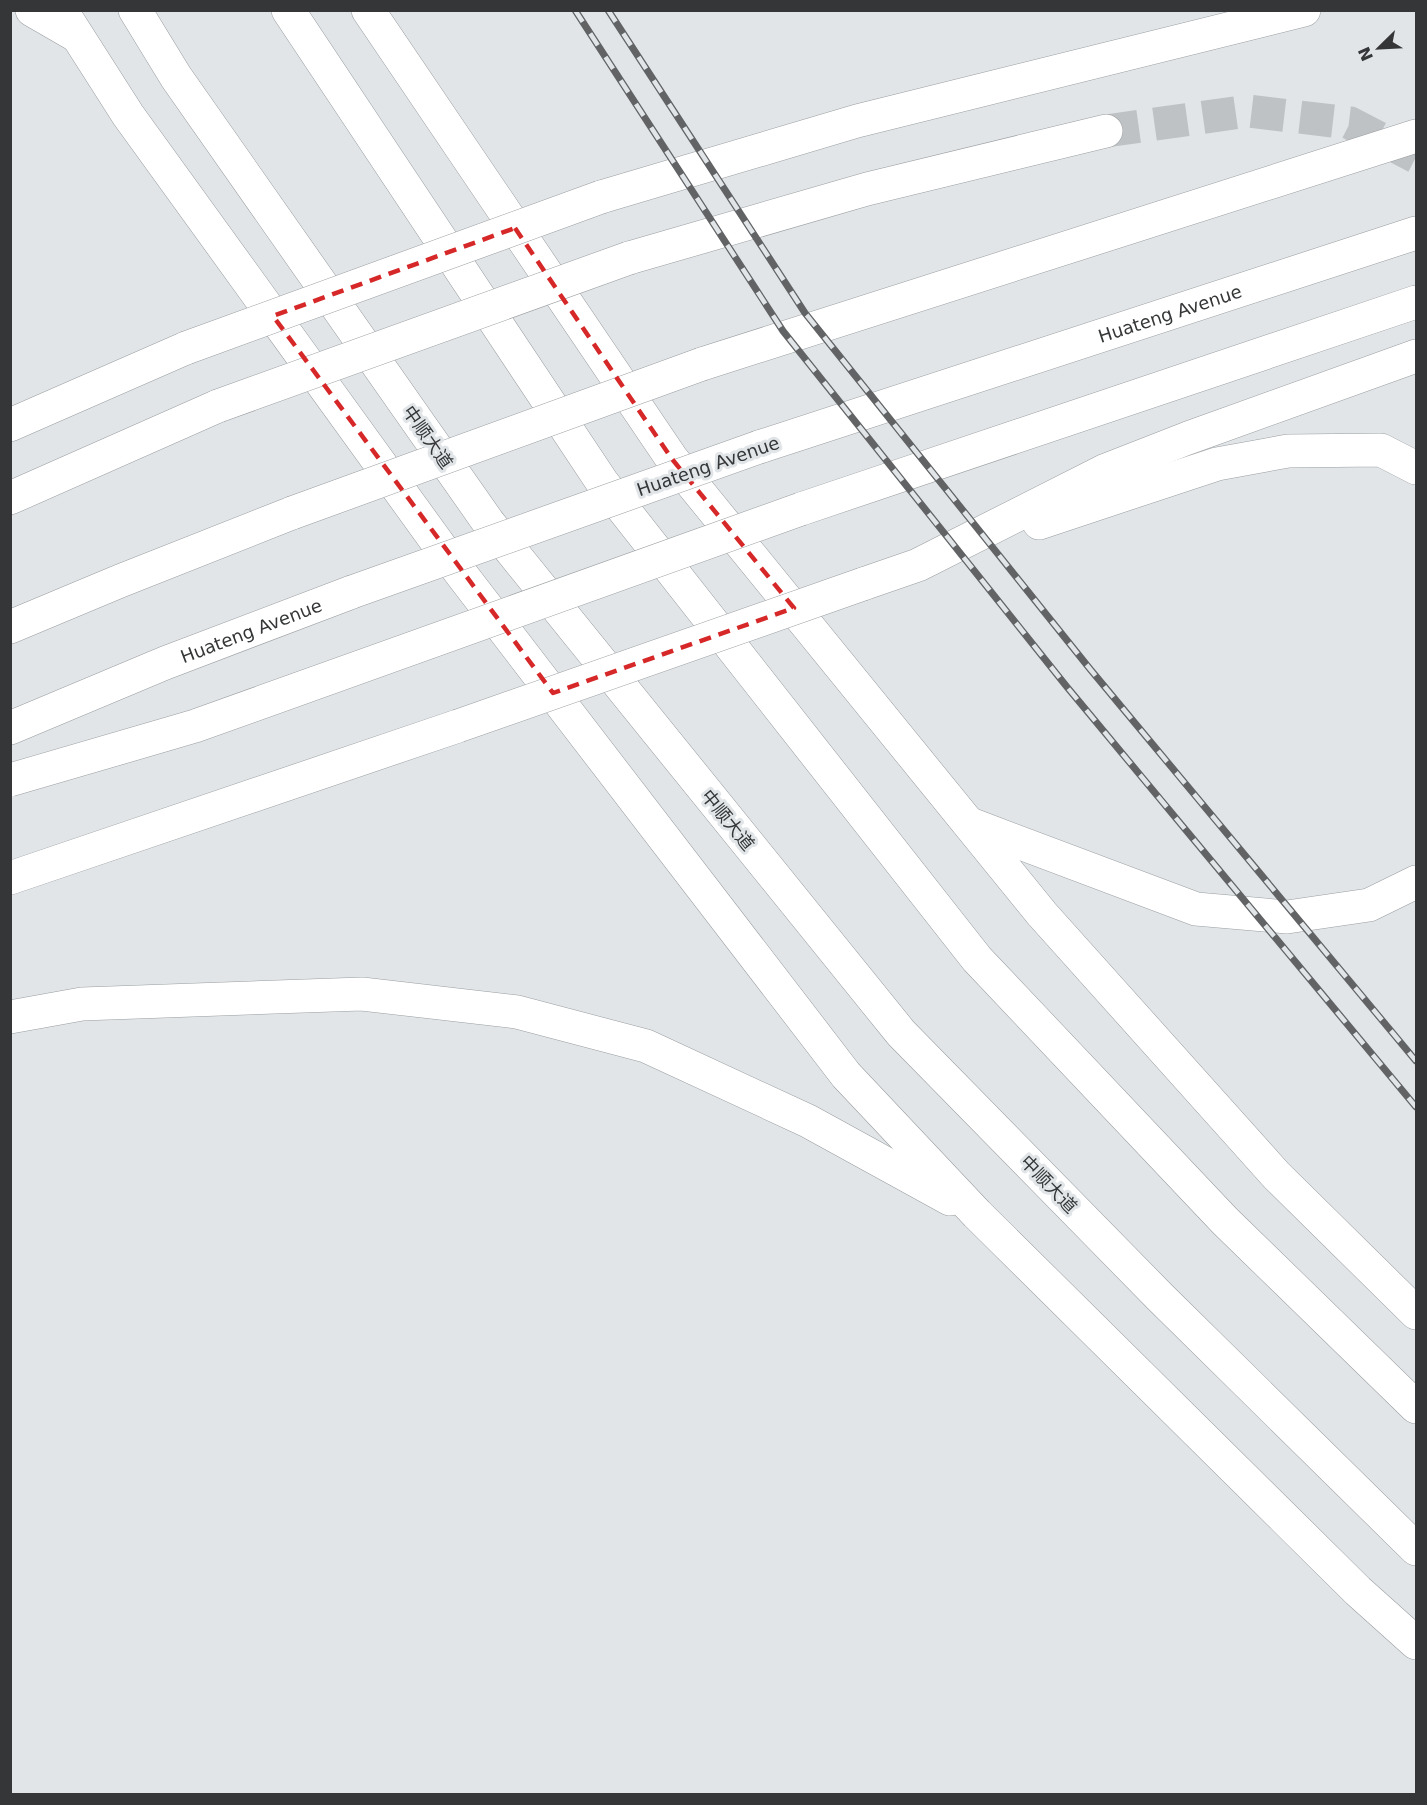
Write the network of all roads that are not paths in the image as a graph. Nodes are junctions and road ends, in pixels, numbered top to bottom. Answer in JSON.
{"nodes":[{"id":1,"x":32,"y":10,"type":"edge"},
{"id":2,"x":135,"y":10,"type":"edge"},
{"id":3,"x":288,"y":10,"type":"edge"},
{"id":4,"x":368,"y":10,"type":"edge"},
{"id":5,"x":1304,"y":10,"type":"edge"},
{"id":6,"x":69,"y":23,"type":"edge"},
{"id":7,"x":1106,"y":131,"type":"tunnel mouth"},
{"id":8,"x":1416,"y":136,"type":"edge"},
{"id":9,"x":1416,"y":233,"type":"edge"},
{"id":10,"x":1416,"y":302,"type":"edge"},
{"id":11,"x":1416,"y":356,"type":"edge"},
{"id":12,"x":10,"y":425,"type":"edge"},
{"id":13,"x":1416,"y":468,"type":"edge"},
{"id":14,"x":10,"y":498,"type":"edge"},
{"id":15,"x":918,"y":565,"type":"junction"},
{"id":16,"x":10,"y":627,"type":"edge"},
{"id":17,"x":10,"y":728,"type":"edge"},
{"id":18,"x":10,"y":780,"type":"edge"},
{"id":19,"x":969,"y":823,"type":"junction"},
{"id":20,"x":10,"y":878,"type":"edge"},
{"id":21,"x":1416,"y":882,"type":"edge"},
{"id":22,"x":10,"y":1017,"type":"edge"},
{"id":23,"x":977,"y":1214,"type":"junction"},
{"id":24,"x":1416,"y":1313,"type":"edge"},
{"id":25,"x":1416,"y":1407,"type":"edge"},
{"id":26,"x":1416,"y":1549,"type":"edge"},
{"id":27,"x":1416,"y":1642,"type":"edge"}],
"edges":[{"from":1,"to":6,"type":"main road"},
{"from":2,"to":26,"type":"main road","name":"中顺大道"},
{"from":3,"to":25,"type":"main road"},
{"from":4,"to":19,"type":"main road"},
{"from":5,"to":12,"type":"main road","bridge":true},
{"from":6,"to":23,"type":"main road"},
{"from":7,"to":14,"type":"main road","bridge":true},
{"from":8,"to":16,"type":"main road","bridge":true},
{"from":9,"to":17,"type":"main road","name":"Huateng Avenue","bridge":true},
{"from":10,"to":18,"type":"main road","bridge":true},
{"from":11,"to":15,"type":"main road"},
{"from":13,"to":15,"type":"main road"},
{"from":15,"to":20,"type":"main road","bridge":true},
{"from":19,"to":21,"type":"main road"},
{"from":19,"to":24,"type":"main road"},
{"from":22,"to":23,"type":"main road"},
{"from":23,"to":27,"type":"main road"}]}
